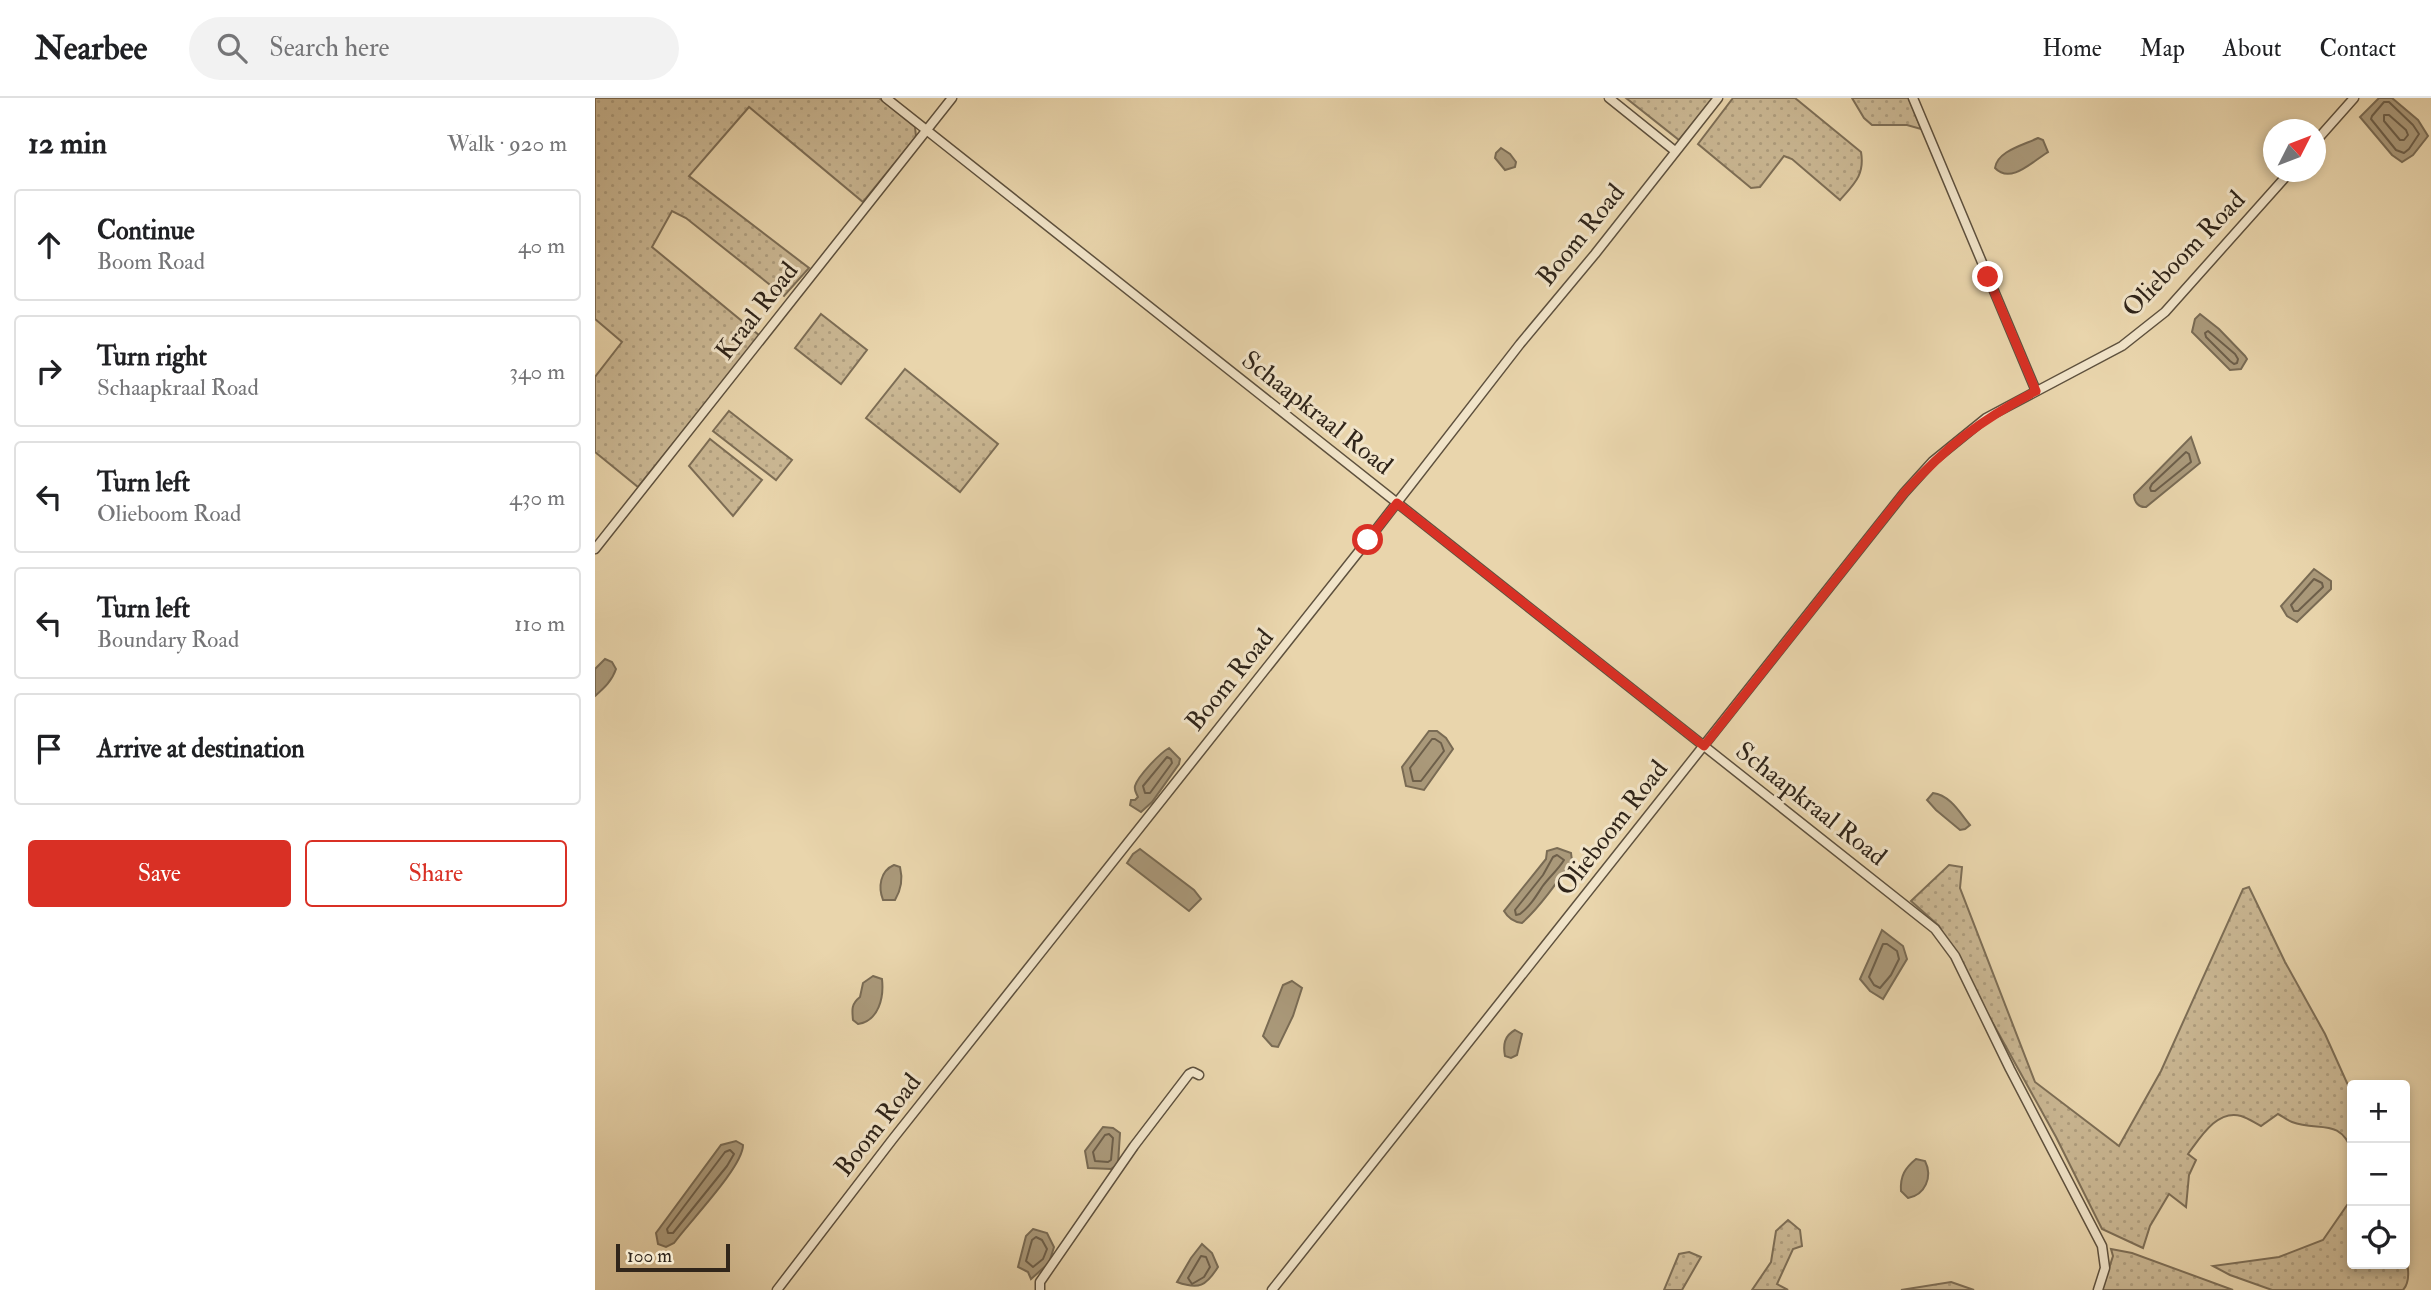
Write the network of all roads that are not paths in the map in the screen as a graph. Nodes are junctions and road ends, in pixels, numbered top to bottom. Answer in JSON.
{"nodes":[{"id":1,"x":886,"y":98,"type":"edge"},
{"id":2,"x":952,"y":98,"type":"edge"},
{"id":3,"x":1609,"y":98,"type":"edge"},
{"id":4,"x":1717,"y":98,"type":"edge"},
{"id":5,"x":1913,"y":98,"type":"edge"},
{"id":6,"x":2354,"y":98,"type":"edge"},
{"id":7,"x":926,"y":130,"type":"junction"},
{"id":8,"x":2326,"y":130,"type":"edge"},
{"id":9,"x":1675,"y":151,"type":"junction"},
{"id":10,"x":2281,"y":182,"type":"edge"},
{"id":11,"x":2036,"y":391,"type":"junction"},
{"id":12,"x":1397,"y":503,"type":"junction"},
{"id":13,"x":595,"y":549,"type":"edge"},
{"id":14,"x":1704,"y":746,"type":"junction"},
{"id":15,"x":1199,"y":1075,"type":"dead end"},
{"id":16,"x":777,"y":1290,"type":"edge"},
{"id":17,"x":1040,"y":1290,"type":"edge"},
{"id":18,"x":1272,"y":1290,"type":"edge"},
{"id":19,"x":2098,"y":1290,"type":"edge"}],
"edges":[{"from":1,"to":7,"type":"street","name":"Schaapkraal Road"},
{"from":2,"to":7,"type":"street","name":"Kraal Road"},
{"from":3,"to":9,"type":"street"},
{"from":4,"to":9,"type":"street","name":"Boom Road"},
{"from":5,"to":11,"type":"street"},
{"from":6,"to":8,"type":"street"},
{"from":7,"to":12,"type":"street","name":"Schaapkraal Road"},
{"from":7,"to":13,"type":"street","name":"Kraal Road"},
{"from":9,"to":12,"type":"street","name":"Boom Road"},
{"from":10,"to":11,"type":"street","name":"Olieboom Road"},
{"from":11,"to":14,"type":"street","name":"Olieboom Road"},
{"from":12,"to":14,"type":"street","name":"Schaapkraal Road"},
{"from":12,"to":16,"type":"street","name":"Boom Road"},
{"from":14,"to":18,"type":"street","name":"Olieboom Road"},
{"from":14,"to":19,"type":"street","name":"Schaapkraal Road"},
{"from":15,"to":17,"type":"street"}]}
